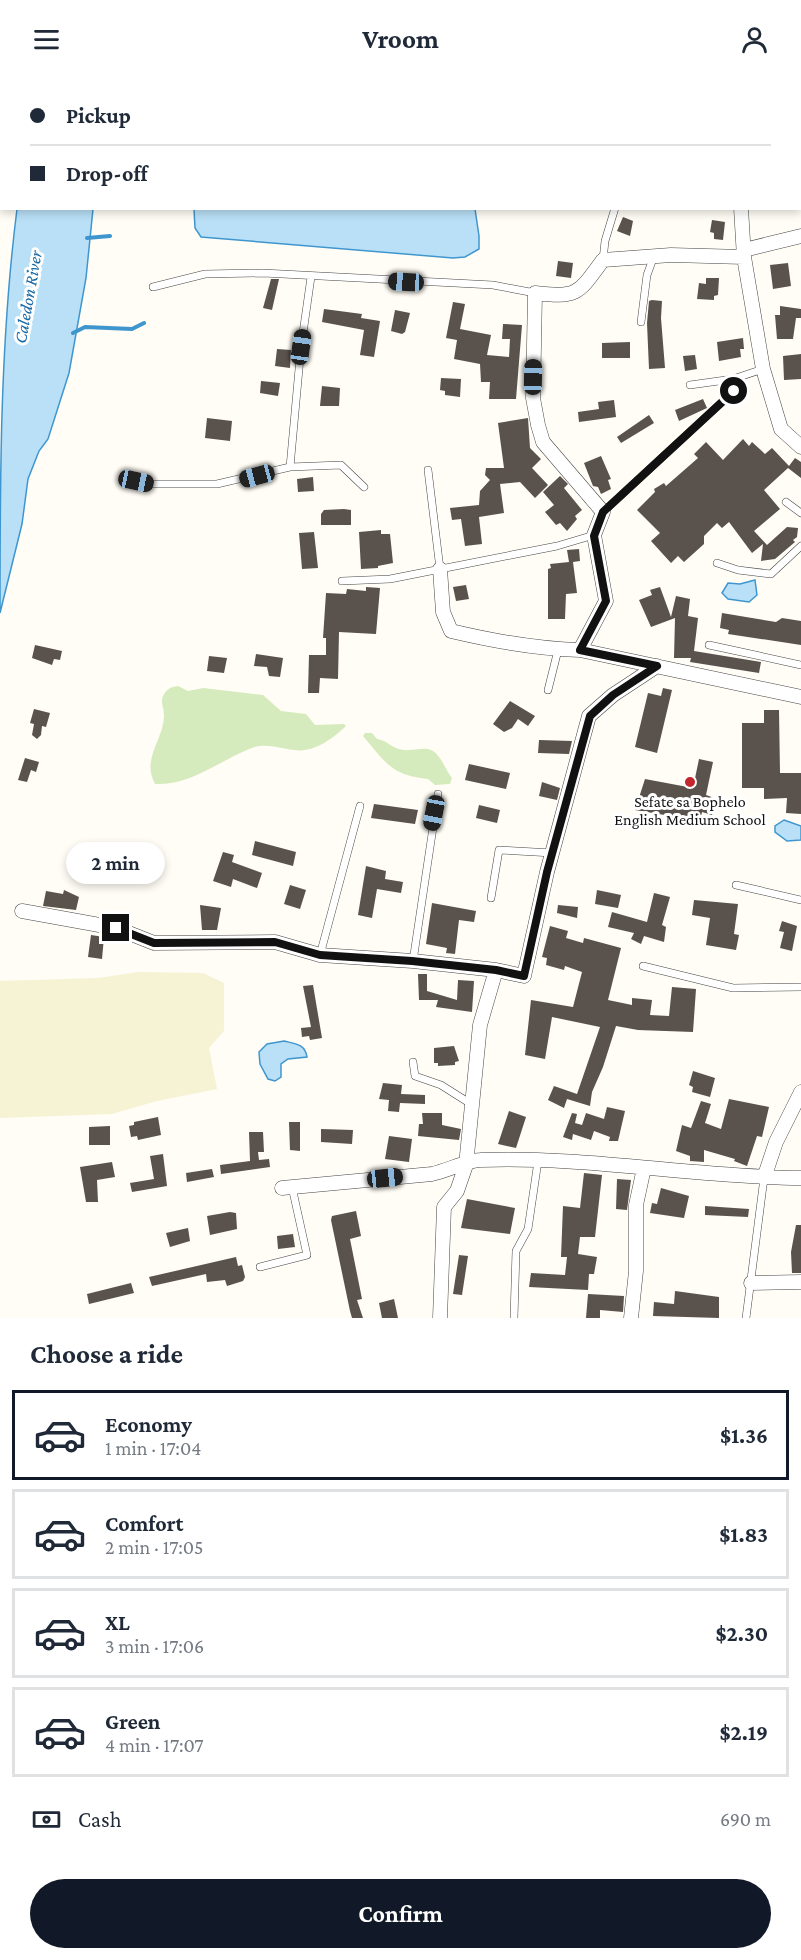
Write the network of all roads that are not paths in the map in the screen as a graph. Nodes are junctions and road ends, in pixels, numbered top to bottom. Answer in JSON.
{"nodes":[{"id":1,"x":614,"y":210,"type":"edge"},
{"id":2,"x":741,"y":210,"type":"edge"},
{"id":3,"x":801,"y":236,"type":"edge"},
{"id":4,"x":744,"y":254,"type":"junction"},
{"id":5,"x":654,"y":256,"type":"junction"},
{"id":6,"x":603,"y":260,"type":"junction"},
{"id":7,"x":311,"y":277,"type":"junction"},
{"id":8,"x":153,"y":287,"type":"dead end"},
{"id":9,"x":535,"y":293,"type":"junction"},
{"id":10,"x":641,"y":322,"type":"dead end"},
{"id":11,"x":763,"y":369,"type":"junction"},
{"id":12,"x":733,"y":379,"type":"junction"},
{"id":13,"x":690,"y":385,"type":"dead end"},
{"id":14,"x":801,"y":447,"type":"edge"},
{"id":15,"x":290,"y":467,"type":"junction"},
{"id":16,"x":428,"y":470,"type":"dead end"},
{"id":17,"x":123,"y":478,"type":"dead end"},
{"id":18,"x":364,"y":487,"type":"dead end"},
{"id":19,"x":786,"y":502,"type":"dead end"},
{"id":20,"x":603,"y":512,"type":"junction"},
{"id":21,"x":801,"y":513,"type":"edge"},
{"id":22,"x":594,"y":536,"type":"junction"},
{"id":23,"x":801,"y":546,"type":"edge"},
{"id":24,"x":717,"y":563,"type":"dead end"},
{"id":25,"x":440,"y":569,"type":"junction"},
{"id":26,"x":342,"y":581,"type":"dead end"},
{"id":27,"x":708,"y":645,"type":"dead end"},
{"id":28,"x":558,"y":650,"type":"junction"},
{"id":29,"x":580,"y":650,"type":"junction"},
{"id":30,"x":801,"y":665,"type":"edge"},
{"id":31,"x":657,"y":666,"type":"junction"},
{"id":32,"x":548,"y":690,"type":"dead end"},
{"id":33,"x":801,"y":697,"type":"edge"},
{"id":34,"x":438,"y":794,"type":"dead end"},
{"id":35,"x":360,"y":806,"type":"dead end"},
{"id":36,"x":552,"y":854,"type":"junction"},
{"id":37,"x":736,"y":885,"type":"dead end"},
{"id":38,"x":491,"y":898,"type":"dead end"},
{"id":39,"x":801,"y":900,"type":"edge"},
{"id":40,"x":22,"y":911,"type":"dead end"},
{"id":41,"x":320,"y":955,"type":"junction"},
{"id":42,"x":412,"y":961,"type":"junction"},
{"id":43,"x":643,"y":966,"type":"dead end"},
{"id":44,"x":496,"y":970,"type":"junction"},
{"id":45,"x":801,"y":987,"type":"edge"},
{"id":46,"x":413,"y":1062,"type":"dead end"},
{"id":47,"x":801,"y":1092,"type":"edge"},
{"id":48,"x":471,"y":1104,"type":"junction"},
{"id":49,"x":538,"y":1161,"type":"junction"},
{"id":50,"x":466,"y":1165,"type":"junction"},
{"id":51,"x":644,"y":1168,"type":"junction"},
{"id":52,"x":764,"y":1178,"type":"junction"},
{"id":53,"x":801,"y":1178,"type":"edge"},
{"id":54,"x":287,"y":1187,"type":"joint"},
{"id":55,"x":260,"y":1267,"type":"dead end"},
{"id":56,"x":801,"y":1282,"type":"edge"},
{"id":57,"x":751,"y":1283,"type":"junction"},
{"id":58,"x":440,"y":1318,"type":"edge"},
{"id":59,"x":514,"y":1318,"type":"edge"},
{"id":60,"x":631,"y":1318,"type":"edge"},
{"id":61,"x":746,"y":1318,"type":"edge"}],
"edges":[{"from":1,"to":6,"type":"lane"},
{"from":2,"to":4,"type":"street"},
{"from":3,"to":4,"type":"street"},
{"from":4,"to":5,"type":"street"},
{"from":4,"to":11,"type":"street"},
{"from":5,"to":6,"type":"street"},
{"from":5,"to":10,"type":"lane"},
{"from":6,"to":9,"type":"street"},
{"from":7,"to":8,"type":"lane"},
{"from":7,"to":9,"type":"lane"},
{"from":7,"to":15,"type":"lane"},
{"from":9,"to":20,"type":"street"},
{"from":11,"to":12,"type":"lane"},
{"from":11,"to":14,"type":"street"},
{"from":12,"to":13,"type":"lane"},
{"from":12,"to":20,"type":"lane"},
{"from":15,"to":17,"type":"lane"},
{"from":15,"to":18,"type":"lane"},
{"from":16,"to":25,"type":"lane"},
{"from":19,"to":21,"type":"lane"},
{"from":20,"to":22,"type":"street"},
{"from":22,"to":25,"type":"lane"},
{"from":22,"to":29,"type":"street"},
{"from":23,"to":24,"type":"lane"},
{"from":25,"to":26,"type":"lane"},
{"from":25,"to":28,"type":"street"},
{"from":27,"to":30,"type":"lane"},
{"from":28,"to":29,"type":"street"},
{"from":28,"to":32,"type":"lane"},
{"from":29,"to":31,"type":"street"},
{"from":31,"to":33,"type":"street"},
{"from":31,"to":36,"type":"street"},
{"from":34,"to":42,"type":"lane"},
{"from":35,"to":41,"type":"lane"},
{"from":36,"to":38,"type":"lane"},
{"from":36,"to":44,"type":"street"},
{"from":37,"to":39,"type":"lane"},
{"from":40,"to":41,"type":"street"},
{"from":41,"to":42,"type":"street"},
{"from":42,"to":44,"type":"street"},
{"from":43,"to":45,"type":"lane"},
{"from":44,"to":48,"type":"street"},
{"from":46,"to":48,"type":"lane"},
{"from":47,"to":52,"type":"street"},
{"from":48,"to":50,"type":"street"},
{"from":49,"to":50,"type":"street"},
{"from":49,"to":51,"type":"street"},
{"from":49,"to":59,"type":"lane"},
{"from":50,"to":54,"type":"street"},
{"from":50,"to":58,"type":"street"},
{"from":51,"to":52,"type":"street"},
{"from":51,"to":60,"type":"street"},
{"from":52,"to":53,"type":"street"},
{"from":52,"to":57,"type":"lane"},
{"from":54,"to":55,"type":"lane"},
{"from":56,"to":57,"type":"street"},
{"from":57,"to":61,"type":"lane"}]}
